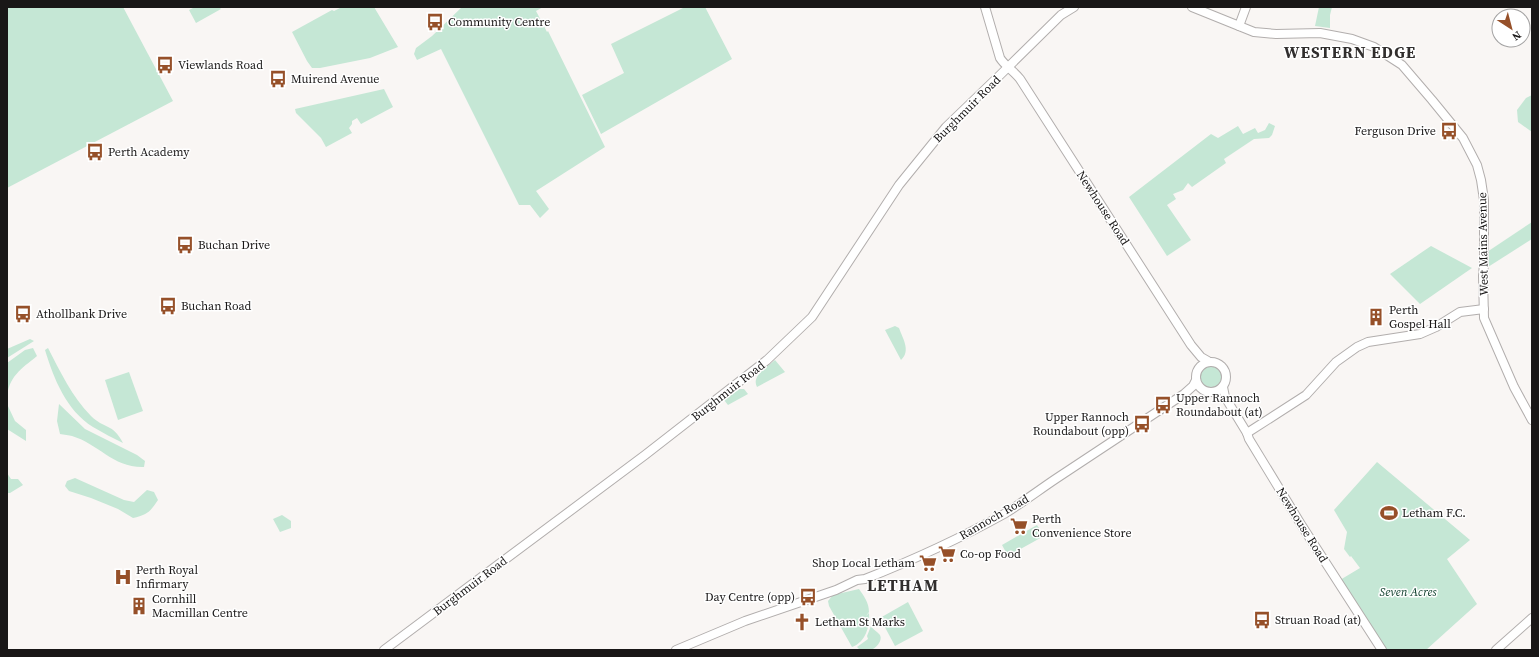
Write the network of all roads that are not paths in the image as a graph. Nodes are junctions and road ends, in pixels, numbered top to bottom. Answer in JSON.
{"nodes":[{"id":1,"x":985,"y":7,"type":"edge"},
{"id":2,"x":1074,"y":7,"type":"edge"},
{"id":3,"x":1192,"y":7,"type":"edge"},
{"id":4,"x":1246,"y":7,"type":"edge"},
{"id":5,"x":1239,"y":26,"type":"junction"},
{"id":6,"x":1008,"y":67,"type":"junction"},
{"id":7,"x":1484,"y":309,"type":"junction"},
{"id":8,"x":1204,"y":363,"type":"junction"},
{"id":9,"x":1196,"y":380,"type":"junction"},
{"id":10,"x":1223,"y":387,"type":"junction"},
{"id":11,"x":1201,"y":389,"type":"junction"},
{"id":12,"x":1213,"y":392,"type":"junction"},
{"id":13,"x":1184,"y":394,"type":"junction"},
{"id":14,"x":1225,"y":397,"type":"junction"},
{"id":15,"x":1532,"y":420,"type":"edge"},
{"id":16,"x":1248,"y":433,"type":"junction"},
{"id":17,"x":1532,"y":618,"type":"edge"},
{"id":18,"x":384,"y":650,"type":"edge"},
{"id":19,"x":676,"y":650,"type":"edge"},
{"id":20,"x":1382,"y":650,"type":"edge"},
{"id":21,"x":1496,"y":650,"type":"edge"}],
"edges":[{"from":1,"to":6,"type":"street","name":"Newhouse Road"},
{"from":2,"to":6,"type":"street"},
{"from":3,"to":5,"type":"street","name":"West Mains Avenue"},
{"from":4,"to":5,"type":"street"},
{"from":5,"to":7,"type":"street","name":"West Mains Avenue"},
{"from":6,"to":8,"type":"street","name":"Newhouse Road"},
{"from":6,"to":18,"type":"street","name":"Burghmuir Road"},
{"from":7,"to":15,"type":"street","name":"West Mains Avenue"},
{"from":7,"to":16,"type":"street"},
{"from":8,"to":9,"type":"street"},
{"from":8,"to":10,"type":"street"},
{"from":9,"to":11,"type":"street"},
{"from":9,"to":13,"type":"street","name":"Rannoch Road"},
{"from":10,"to":12,"type":"street"},
{"from":10,"to":14,"type":"street","name":"Newhouse Road"},
{"from":11,"to":12,"type":"street"},
{"from":11,"to":13,"type":"street","name":"Rannoch Road"},
{"from":12,"to":14,"type":"street"},
{"from":13,"to":19,"type":"street","name":"Rannoch Road"},
{"from":14,"to":16,"type":"street","name":"Newhouse Road"},
{"from":16,"to":20,"type":"street","name":"Newhouse Road"},
{"from":17,"to":21,"type":"street"}]}
